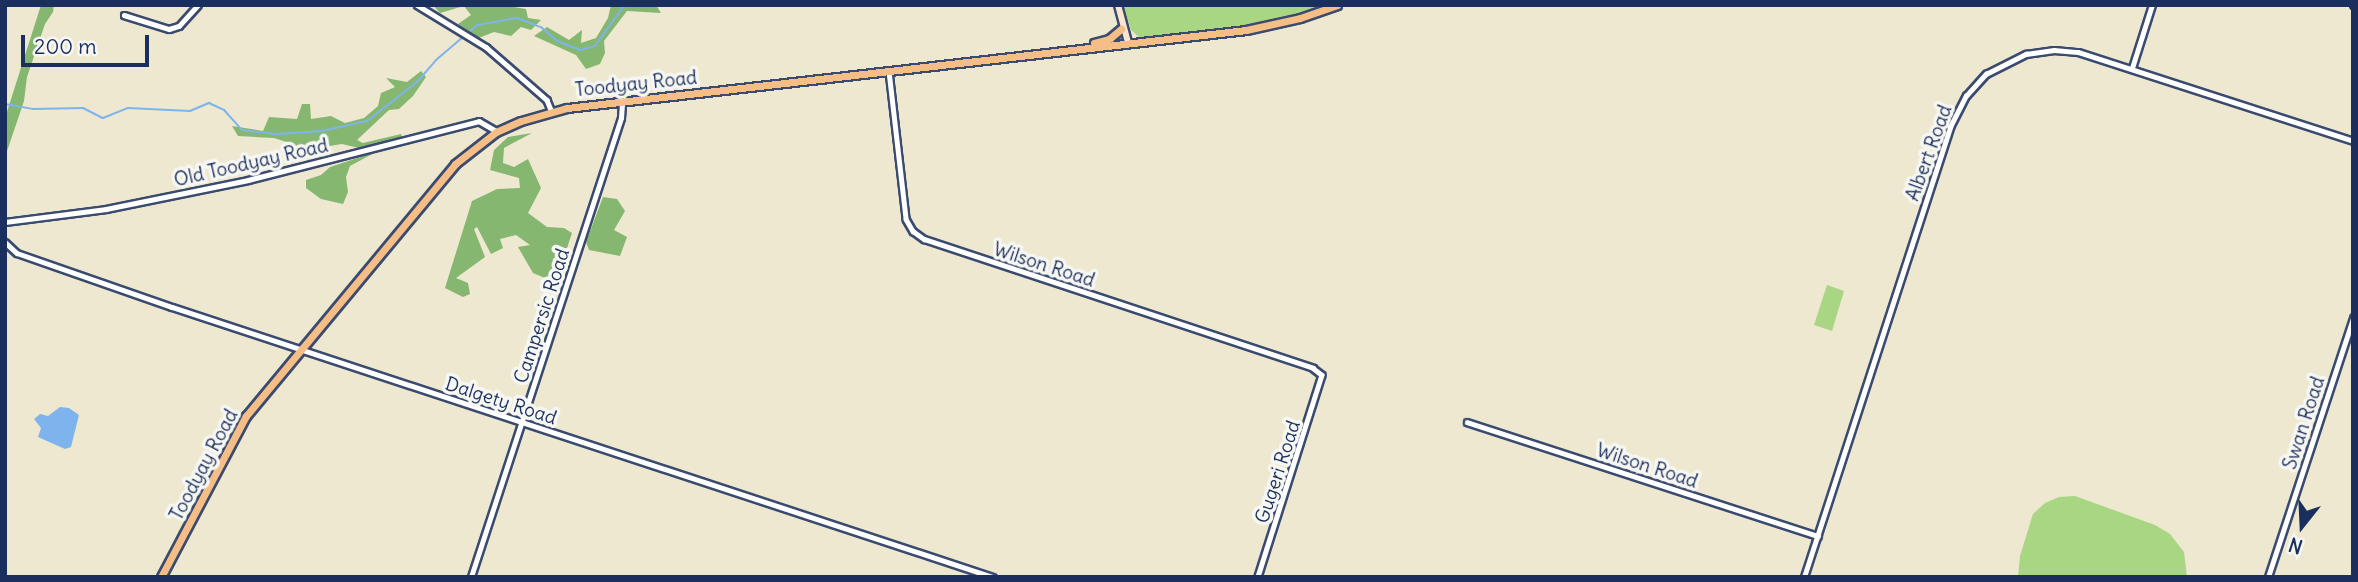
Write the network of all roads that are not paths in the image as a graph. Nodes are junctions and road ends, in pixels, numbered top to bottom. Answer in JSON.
{"nodes":[{"id":1,"x":198,"y":5,"type":"edge"},
{"id":2,"x":416,"y":5,"type":"edge"},
{"id":3,"x":1118,"y":5,"type":"edge"},
{"id":4,"x":1337,"y":5,"type":"edge"},
{"id":5,"x":2152,"y":5,"type":"edge"},
{"id":6,"x":124,"y":15,"type":"dead end"},
{"id":7,"x":1122,"y":26,"type":"junction"},
{"id":8,"x":1125,"y":43,"type":"junction"},
{"id":9,"x":1073,"y":48,"type":"junction"},
{"id":10,"x":2132,"y":68,"type":"junction"},
{"id":11,"x":889,"y":71,"type":"junction"},
{"id":12,"x":622,"y":103,"type":"junction"},
{"id":13,"x":551,"y":110,"type":"junction"},
{"id":14,"x":496,"y":132,"type":"junction"},
{"id":15,"x":2353,"y":141,"type":"edge"},
{"id":16,"x":5,"y":222,"type":"edge"},
{"id":17,"x":5,"y":242,"type":"edge"},
{"id":18,"x":2353,"y":318,"type":"edge"},
{"id":19,"x":300,"y":349,"type":"junction"},
{"id":20,"x":1322,"y":375,"type":"joint"},
{"id":21,"x":521,"y":422,"type":"junction"},
{"id":22,"x":1467,"y":422,"type":"dead end"},
{"id":23,"x":1818,"y":536,"type":"junction"},
{"id":24,"x":161,"y":577,"type":"edge"},
{"id":25,"x":471,"y":577,"type":"edge"},
{"id":26,"x":993,"y":577,"type":"edge"},
{"id":27,"x":1258,"y":577,"type":"edge"},
{"id":28,"x":1804,"y":577,"type":"edge"},
{"id":29,"x":2268,"y":577,"type":"edge"}],
"edges":[{"from":1,"to":6,"type":"street"},
{"from":2,"to":13,"type":"street"},
{"from":3,"to":7,"type":"main road"},
{"from":4,"to":8,"type":"main road","name":"Toodyay Road"},
{"from":5,"to":10,"type":"street"},
{"from":7,"to":8,"type":"main road"},
{"from":7,"to":9,"type":"main road"},
{"from":8,"to":9,"type":"main road","name":"Toodyay Road"},
{"from":9,"to":11,"type":"main road","name":"Toodyay Road"},
{"from":10,"to":15,"type":"street","name":"Albert Road"},
{"from":10,"to":23,"type":"street","name":"Albert Road"},
{"from":11,"to":12,"type":"main road","name":"Toodyay Road"},
{"from":11,"to":20,"type":"street","name":"Wilson Road"},
{"from":12,"to":13,"type":"main road","name":"Toodyay Road"},
{"from":12,"to":21,"type":"street","name":"Campersic Road"},
{"from":13,"to":14,"type":"main road","name":"Toodyay Road"},
{"from":14,"to":16,"type":"street","name":"Old Toodyay Road"},
{"from":14,"to":19,"type":"main road","name":"Toodyay Road"},
{"from":17,"to":19,"type":"street","name":"Dalgety Road"},
{"from":18,"to":29,"type":"street","name":"Swan Road"},
{"from":19,"to":21,"type":"street","name":"Dalgety Road"},
{"from":19,"to":24,"type":"main road","name":"Toodyay Road"},
{"from":20,"to":27,"type":"street","name":"Gugeri Road"},
{"from":21,"to":25,"type":"street","name":"Campersic Road"},
{"from":21,"to":26,"type":"street","name":"Dalgety Road"},
{"from":22,"to":23,"type":"street","name":"Wilson Road"},
{"from":23,"to":28,"type":"street","name":"Albert Road"}]}
